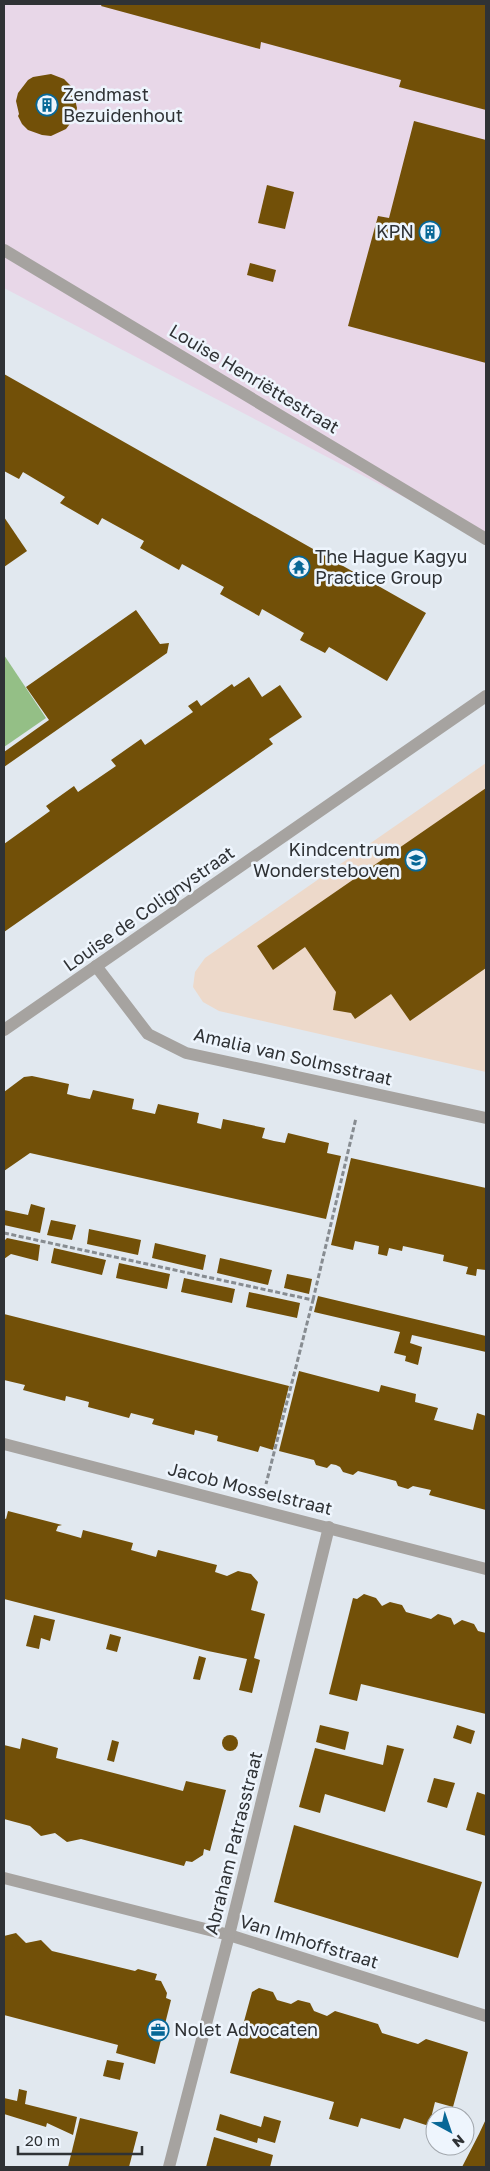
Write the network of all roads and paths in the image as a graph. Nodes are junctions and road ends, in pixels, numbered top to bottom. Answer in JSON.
{"nodes":[{"id":1,"x":4,"y":250,"type":"edge"},
{"id":2,"x":486,"y":539,"type":"edge"},
{"id":3,"x":486,"y":696,"type":"edge"},
{"id":4,"x":96,"y":966,"type":"junction"},
{"id":5,"x":4,"y":1030,"type":"edge"},
{"id":6,"x":357,"y":1116,"type":"dead end"},
{"id":7,"x":486,"y":1118,"type":"edge"},
{"id":8,"x":4,"y":1233,"type":"edge"},
{"id":9,"x":313,"y":1300,"type":"junction"},
{"id":10,"x":4,"y":1444,"type":"edge"},
{"id":11,"x":260,"y":1509,"type":"junction"},
{"id":12,"x":330,"y":1527,"type":"junction"},
{"id":13,"x":486,"y":1569,"type":"edge"},
{"id":14,"x":4,"y":1878,"type":"edge"},
{"id":15,"x":229,"y":1935,"type":"junction"},
{"id":16,"x":486,"y":2016,"type":"edge"},
{"id":17,"x":169,"y":2167,"type":"edge"}],
"edges":[{"from":1,"to":2,"type":"street","name":"Louise Henriëttestraat"},
{"from":3,"to":4,"type":"street","name":"Louise de Colignystraat"},
{"from":4,"to":5,"type":"street","name":"Louise de Colignystraat"},
{"from":4,"to":7,"type":"street","name":"Amalia van Solmsstraat"},
{"from":6,"to":9,"type":"path"},
{"from":8,"to":9,"type":"path"},
{"from":9,"to":11,"type":"path"},
{"from":10,"to":11,"type":"street","name":"Jacob Mosselstraat"},
{"from":11,"to":12,"type":"street","name":"Jacob Mosselstraat"},
{"from":12,"to":13,"type":"street","name":"Jacob Mosselstraat"},
{"from":12,"to":15,"type":"street","name":"Abraham Patrasstraat"},
{"from":14,"to":15,"type":"street","name":"Van Imhoffstraat"},
{"from":15,"to":16,"type":"street","name":"Van Imhoffstraat"},
{"from":15,"to":17,"type":"street","name":"Abraham Patrasstraat"}]}
